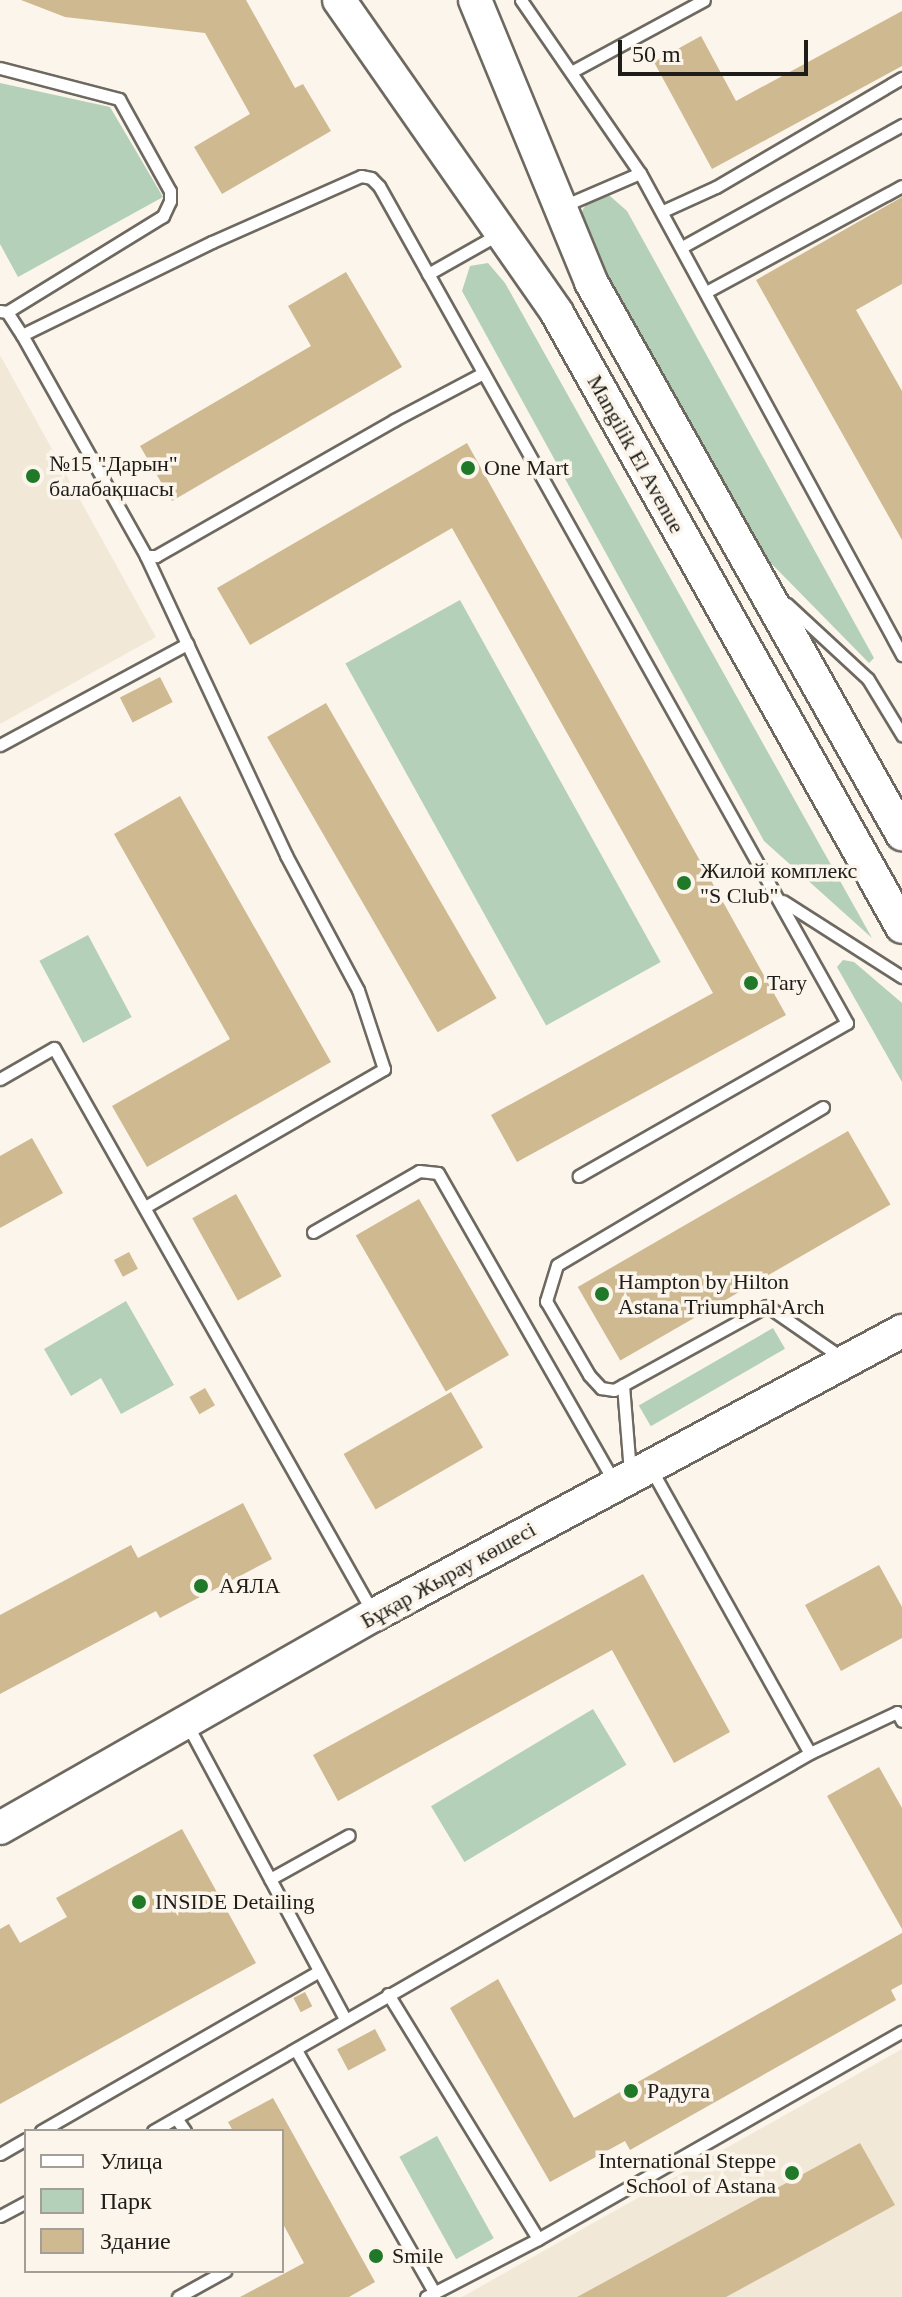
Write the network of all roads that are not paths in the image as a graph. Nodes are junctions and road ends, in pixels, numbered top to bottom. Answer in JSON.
{"nodes":[{"id":1,"x":339,"y":0,"type":"edge"},
{"id":2,"x":475,"y":0,"type":"edge"},
{"id":3,"x":521,"y":0,"type":"edge"},
{"id":4,"x":704,"y":0,"type":"edge"},
{"id":5,"x":0,"y":68,"type":"edge"},
{"id":6,"x":571,"y":72,"type":"junction"},
{"id":7,"x":902,"y":78,"type":"edge"},
{"id":8,"x":902,"y":125,"type":"edge"},
{"id":9,"x":640,"y":173,"type":"junction"},
{"id":10,"x":902,"y":186,"type":"edge"},
{"id":11,"x":561,"y":207,"type":"junction"},
{"id":12,"x":663,"y":211,"type":"junction"},
{"id":13,"x":501,"y":232,"type":"junction"},
{"id":14,"x":682,"y":247,"type":"junction"},
{"id":15,"x":428,"y":274,"type":"junction"},
{"id":16,"x":706,"y":292,"type":"junction"},
{"id":17,"x":3,"y":312,"type":"edge"},
{"id":18,"x":22,"y":335,"type":"junction"},
{"id":19,"x":483,"y":373,"type":"junction"},
{"id":20,"x":146,"y":556,"type":"junction"},
{"id":21,"x":757,"y":577,"type":"junction"},
{"id":22,"x":187,"y":644,"type":"junction"},
{"id":23,"x":902,"y":655,"type":"edge"},
{"id":24,"x":902,"y":735,"type":"edge"},
{"id":25,"x":0,"y":745,"type":"edge"},
{"id":26,"x":902,"y":834,"type":"edge"},
{"id":27,"x":779,"y":899,"type":"junction"},
{"id":28,"x":902,"y":927,"type":"edge"},
{"id":29,"x":902,"y":977,"type":"edge"},
{"id":30,"x":0,"y":1079,"type":"edge"},
{"id":31,"x":823,"y":1107,"type":"dead end"},
{"id":32,"x":579,"y":1176,"type":"dead end"},
{"id":33,"x":145,"y":1207,"type":"junction"},
{"id":34,"x":313,"y":1232,"type":"dead end"},
{"id":35,"x":893,"y":1339,"type":"edge"},
{"id":36,"x":844,"y":1360,"type":"junction"},
{"id":37,"x":623,"y":1385,"type":"junction"},
{"id":38,"x":631,"y":1475,"type":"junction"},
{"id":39,"x":374,"y":1615,"type":"junction"},
{"id":40,"x":902,"y":1721,"type":"edge"},
{"id":41,"x":186,"y":1722,"type":"junction"},
{"id":42,"x":810,"y":1753,"type":"junction"},
{"id":43,"x":0,"y":1828,"type":"edge"},
{"id":44,"x":349,"y":1835,"type":"dead end"},
{"id":45,"x":270,"y":1879,"type":"junction"},
{"id":46,"x":318,"y":1972,"type":"junction"},
{"id":47,"x":388,"y":1994,"type":"junction"},
{"id":48,"x":345,"y":2019,"type":"junction"},
{"id":49,"x":902,"y":2031,"type":"edge"},
{"id":50,"x":296,"y":2050,"type":"junction"},
{"id":51,"x":176,"y":2118,"type":"junction"},
{"id":52,"x":44,"y":2129,"type":"edge"},
{"id":53,"x":157,"y":2129,"type":"edge"},
{"id":54,"x":184,"y":2129,"type":"edge"},
{"id":55,"x":24,"y":2140,"type":"edge"},
{"id":56,"x":0,"y":2154,"type":"edge"},
{"id":57,"x":24,"y":2203,"type":"edge"},
{"id":58,"x":0,"y":2216,"type":"edge"},
{"id":59,"x":538,"y":2239,"type":"junction"},
{"id":60,"x":221,"y":2273,"type":"edge"},
{"id":61,"x":430,"y":2295,"type":"edge"},
{"id":62,"x":178,"y":2297,"type":"edge"}],
"edges":[{"from":1,"to":13,"type":"main road","name":"Mangilik El Avenue"},
{"from":2,"to":11,"type":"main road","name":"Mangilik El Avenue"},
{"from":3,"to":6,"type":"lane"},
{"from":4,"to":6,"type":"lane"},
{"from":5,"to":17,"type":"lane"},
{"from":6,"to":9,"type":"lane"},
{"from":7,"to":12,"type":"lane"},
{"from":8,"to":14,"type":"lane"},
{"from":9,"to":11,"type":"lane"},
{"from":9,"to":12,"type":"lane"},
{"from":10,"to":16,"type":"lane"},
{"from":11,"to":21,"type":"main road","name":"Mangilik El Avenue"},
{"from":12,"to":14,"type":"lane"},
{"from":13,"to":15,"type":"lane"},
{"from":13,"to":28,"type":"main road","name":"Mangilik El Avenue"},
{"from":14,"to":16,"type":"lane"},
{"from":15,"to":18,"type":"lane"},
{"from":15,"to":19,"type":"lane"},
{"from":16,"to":23,"type":"lane"},
{"from":17,"to":18,"type":"lane"},
{"from":18,"to":20,"type":"lane"},
{"from":19,"to":20,"type":"lane"},
{"from":19,"to":27,"type":"lane"},
{"from":20,"to":22,"type":"lane"},
{"from":21,"to":24,"type":"lane"},
{"from":21,"to":26,"type":"main road","name":"Mangilik El Avenue"},
{"from":22,"to":25,"type":"lane"},
{"from":22,"to":33,"type":"lane"},
{"from":27,"to":29,"type":"lane"},
{"from":27,"to":32,"type":"lane"},
{"from":30,"to":33,"type":"lane"},
{"from":31,"to":37,"type":"lane"},
{"from":33,"to":39,"type":"lane"},
{"from":34,"to":38,"type":"lane"},
{"from":35,"to":36,"type":"main road","name":"Бұқар Жырау көшесі"},
{"from":36,"to":37,"type":"lane"},
{"from":36,"to":38,"type":"main road","name":"Бұқар Жырау көшесі"},
{"from":37,"to":38,"type":"lane"},
{"from":38,"to":39,"type":"main road","name":"Бұқар Жырау көшесі"},
{"from":38,"to":42,"type":"lane"},
{"from":39,"to":41,"type":"main road","name":"Бұқар Жырау көшесі"},
{"from":40,"to":42,"type":"lane"},
{"from":41,"to":43,"type":"main road","name":"Бұқар Жырау көшесі"},
{"from":41,"to":45,"type":"lane"},
{"from":42,"to":47,"type":"lane"},
{"from":44,"to":45,"type":"lane"},
{"from":45,"to":46,"type":"lane"},
{"from":46,"to":48,"type":"lane"},
{"from":46,"to":52,"type":"lane"},
{"from":47,"to":48,"type":"lane"},
{"from":47,"to":59,"type":"lane"},
{"from":48,"to":50,"type":"lane"},
{"from":49,"to":59,"type":"lane"},
{"from":50,"to":51,"type":"lane"},
{"from":50,"to":61,"type":"lane"},
{"from":51,"to":53,"type":"lane"},
{"from":51,"to":54,"type":"lane"},
{"from":55,"to":56,"type":"lane"},
{"from":57,"to":58,"type":"lane"},
{"from":59,"to":61,"type":"lane"},
{"from":60,"to":62,"type":"lane"}]}
